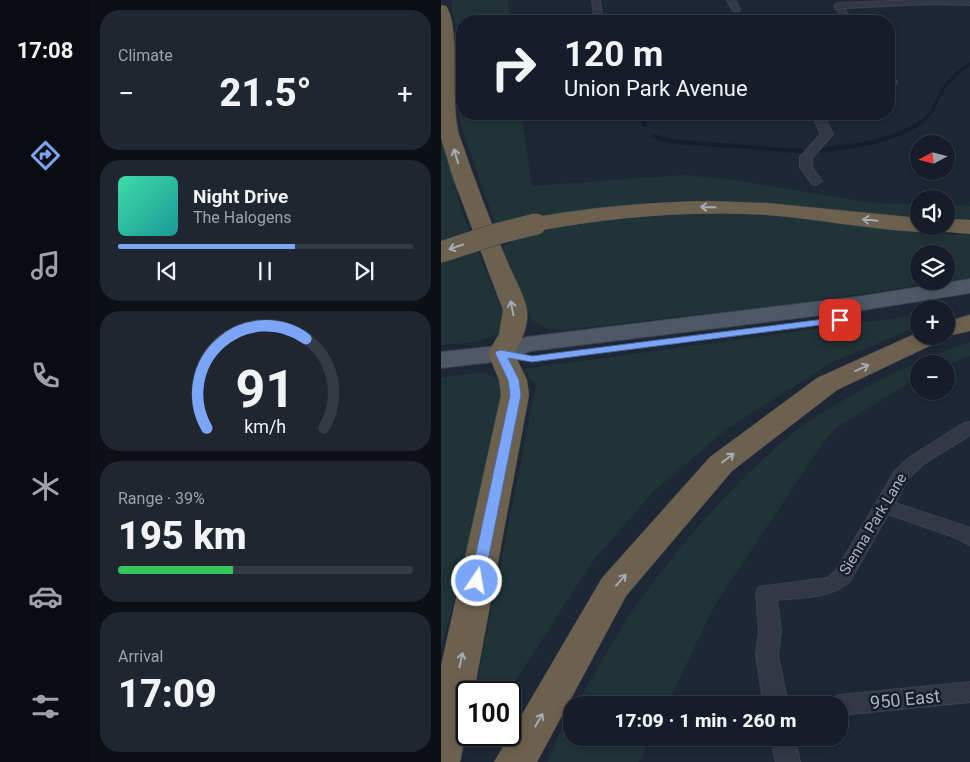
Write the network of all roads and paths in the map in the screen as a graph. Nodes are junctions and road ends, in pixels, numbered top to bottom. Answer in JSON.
{"nodes":[{"id":1,"x":596,"y":0,"type":"edge"},
{"id":2,"x":731,"y":0,"type":"edge"},
{"id":3,"x":945,"y":2,"type":"junction"},
{"id":4,"x":970,"y":3,"type":"edge"},
{"id":5,"x":736,"y":8,"type":"dead end"},
{"id":6,"x":441,"y":9,"type":"edge"},
{"id":7,"x":954,"y":11,"type":"dead end"},
{"id":8,"x":598,"y":15,"type":"edge"},
{"id":9,"x":844,"y":15,"type":"edge"},
{"id":10,"x":820,"y":120,"type":"edge"},
{"id":11,"x":817,"y":181,"type":"dead end"},
{"id":12,"x":910,"y":224,"type":"edge"},
{"id":13,"x":955,"y":226,"type":"edge"},
{"id":14,"x":970,"y":227,"type":"edge"},
{"id":15,"x":441,"y":252,"type":"edge"},
{"id":16,"x":970,"y":286,"type":"edge"},
{"id":17,"x":970,"y":300,"type":"edge"},
{"id":18,"x":970,"y":323,"type":"edge"},
{"id":19,"x":955,"y":327,"type":"edge"},
{"id":20,"x":912,"y":345,"type":"edge"},
{"id":21,"x":501,"y":353,"type":"junction"},
{"id":22,"x":441,"y":360,"type":"edge"},
{"id":23,"x":970,"y":427,"type":"edge"},
{"id":24,"x":884,"y":506,"type":"junction"},
{"id":25,"x":970,"y":538,"type":"edge"},
{"id":26,"x":970,"y":692,"type":"edge"},
{"id":27,"x":774,"y":696,"type":"edge"},
{"id":28,"x":848,"y":704,"type":"edge"},
{"id":29,"x":785,"y":746,"type":"edge"},
{"id":30,"x":441,"y":760,"type":"edge"},
{"id":31,"x":515,"y":762,"type":"edge"},
{"id":32,"x":788,"y":762,"type":"edge"}],
"edges":[{"from":1,"to":8,"type":"street"},
{"from":2,"to":5,"type":"street"},
{"from":3,"to":4,"type":"street"},
{"from":3,"to":7,"type":"street"},
{"from":3,"to":9,"type":"street"},
{"from":21,"to":6,"type":"highway","one_way":true},
{"from":10,"to":11,"type":"street"},
{"from":12,"to":15,"type":"highway","one_way":true,"bridge":true},
{"from":13,"to":14,"type":"highway"},
{"from":16,"to":21,"type":"main road"},
{"from":17,"to":21,"type":"main road"},
{"from":18,"to":19,"type":"highway"},
{"from":31,"to":20,"type":"highway","one_way":true},
{"from":21,"to":22,"type":"main road"},
{"from":30,"to":21,"type":"highway","one_way":true},
{"from":23,"to":24,"type":"street","name":"Sienna Park Lane"},
{"from":24,"to":25,"type":"street"},
{"from":24,"to":27,"type":"street","name":"Sienna Park Lane"},
{"from":26,"to":28,"type":"street","name":"950 East"},
{"from":29,"to":32,"type":"street"}]}
